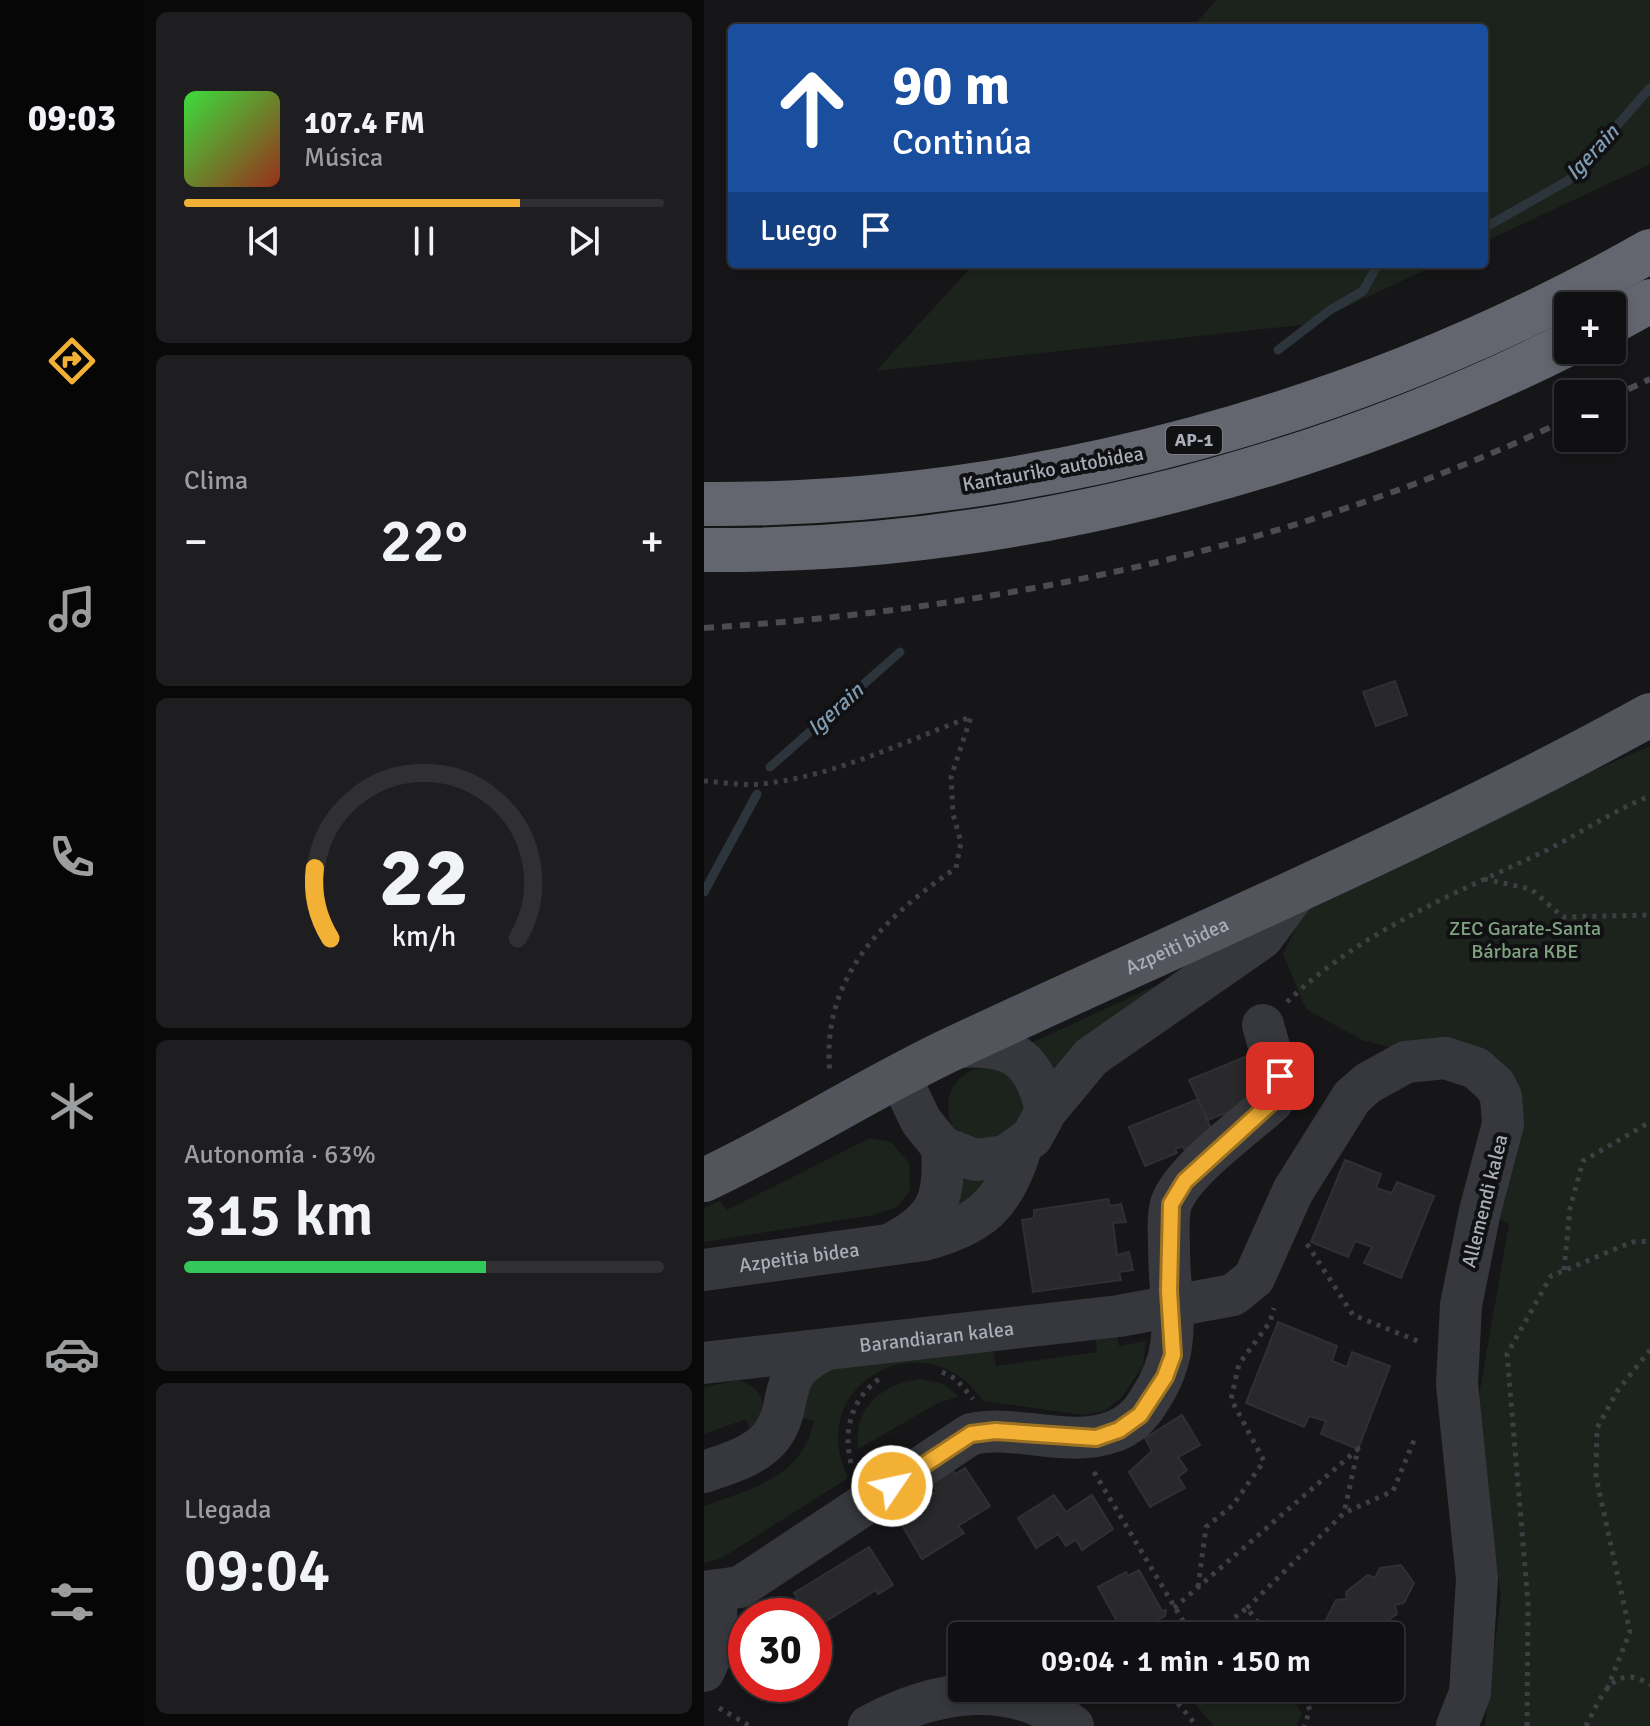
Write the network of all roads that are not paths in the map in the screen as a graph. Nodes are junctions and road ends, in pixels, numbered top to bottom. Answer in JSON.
{"nodes":[{"id":1,"x":1650,"y":251,"type":"edge"},
{"id":2,"x":1650,"y":301,"type":"edge"},
{"id":3,"x":1626,"y":314,"type":"edge"},
{"id":4,"x":1554,"y":350,"type":"edge"},
{"id":5,"x":704,"y":504,"type":"edge"},
{"id":6,"x":704,"y":550,"type":"edge"},
{"id":7,"x":1650,"y":715,"type":"edge"},
{"id":8,"x":1296,"y":892,"type":"junction"},
{"id":9,"x":1263,"y":1025,"type":"road end"},
{"id":10,"x":956,"y":1047,"type":"junction"},
{"id":11,"x":899,"y":1075,"type":"junction"},
{"id":12,"x":1046,"y":1111,"type":"junction"},
{"id":13,"x":942,"y":1147,"type":"junction"},
{"id":14,"x":1021,"y":1148,"type":"junction"},
{"id":15,"x":704,"y":1180,"type":"edge"},
{"id":16,"x":893,"y":1243,"type":"junction"},
{"id":17,"x":704,"y":1270,"type":"edge"},
{"id":18,"x":1170,"y":1308,"type":"junction"},
{"id":19,"x":821,"y":1352,"type":"junction"},
{"id":20,"x":716,"y":1361,"type":"edge"},
{"id":21,"x":782,"y":1401,"type":"junction"},
{"id":22,"x":704,"y":1472,"type":"edge"},
{"id":23,"x":711,"y":1592,"type":"edge"},
{"id":24,"x":711,"y":1690,"type":"edge"},
{"id":25,"x":869,"y":1726,"type":"edge"},
{"id":26,"x":1073,"y":1726,"type":"edge"},
{"id":27,"x":1457,"y":1726,"type":"edge"}],
"edges":[{"from":1,"to":5,"type":"highway","name":"Kantauriko autobidea","number":"AP-1"},
{"from":2,"to":3,"type":"highway"},
{"from":4,"to":6,"type":"highway","number":"AP-1"},
{"from":7,"to":8,"type":"main road","name":"Azpeiti bidea"},
{"from":8,"to":10,"type":"main road","name":"Azpeiti bidea"},
{"from":8,"to":12,"type":"street"},
{"from":9,"to":18,"type":"street"},
{"from":10,"to":11,"type":"main road","name":"Azpeiti bidea"},
{"from":10,"to":12,"type":"street"},
{"from":11,"to":13,"type":"street"},
{"from":11,"to":15,"type":"main road","name":"Azpeiti bidea"},
{"from":12,"to":14,"type":"street"},
{"from":13,"to":14,"type":"street"},
{"from":13,"to":16,"type":"street"},
{"from":14,"to":16,"type":"street","name":"Azpeitia bidea"},
{"from":16,"to":17,"type":"street","name":"Azpeitia bidea"},
{"from":18,"to":19,"type":"street","name":"Barandiaran kalea"},
{"from":18,"to":23,"type":"street"},
{"from":18,"to":27,"type":"street","name":"Allemendi kalea"},
{"from":19,"to":20,"type":"street","name":"Barandiaran kalea"},
{"from":19,"to":21,"type":"street"},
{"from":20,"to":21,"type":"street"},
{"from":21,"to":22,"type":"street"},
{"from":23,"to":24,"type":"street"},
{"from":25,"to":26,"type":"street"}]}
